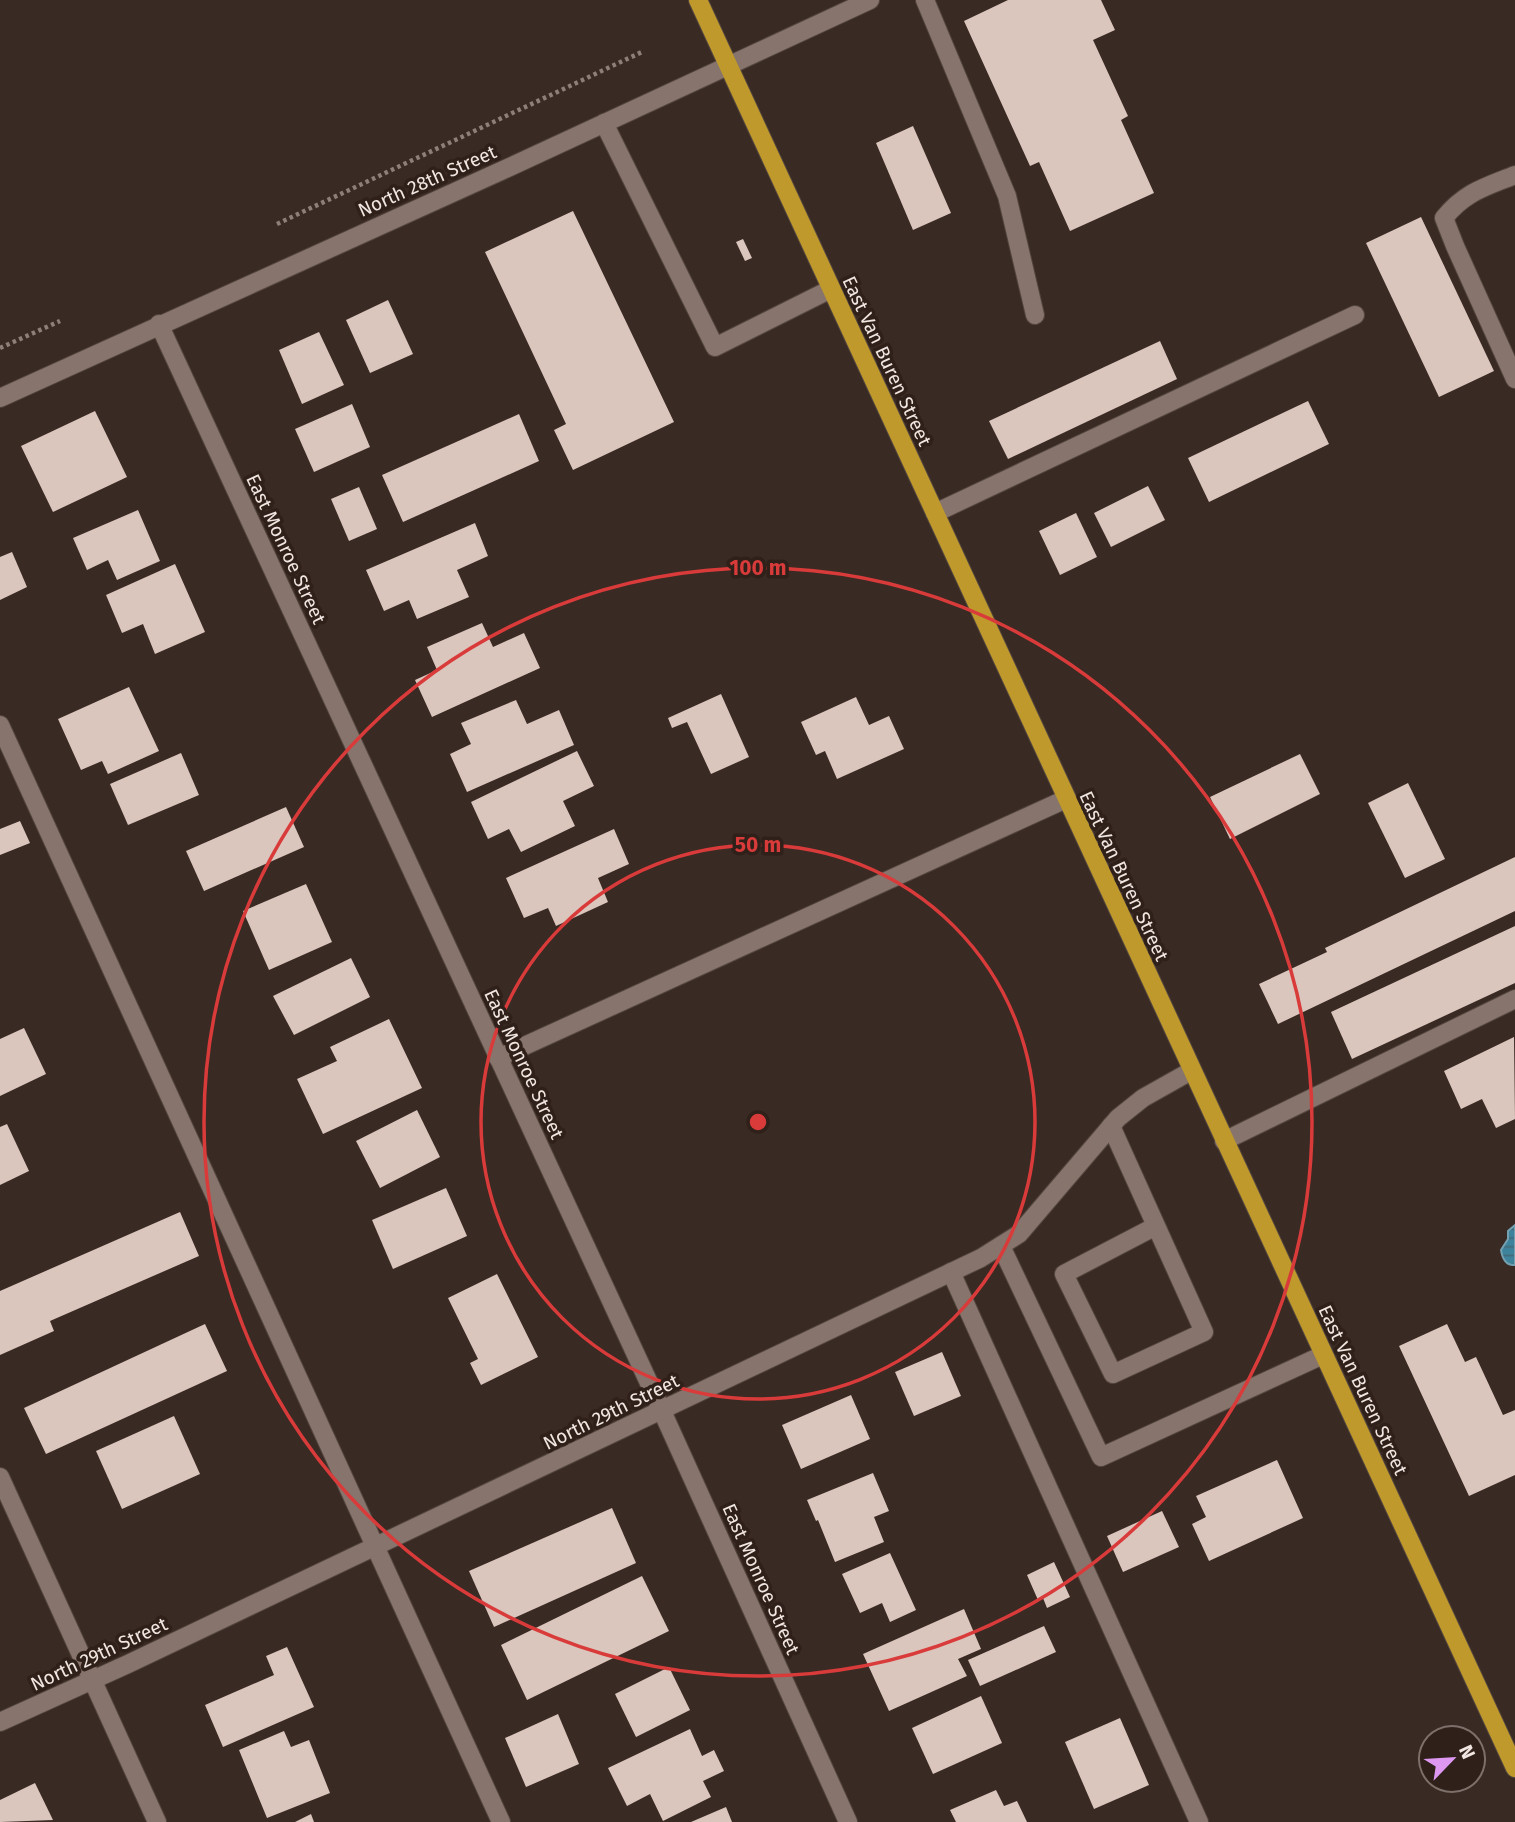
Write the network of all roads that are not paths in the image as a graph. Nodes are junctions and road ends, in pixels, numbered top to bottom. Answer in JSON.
{"nodes":[{"id":1,"x":698,"y":0,"type":"edge"},
{"id":2,"x":870,"y":0,"type":"edge"},
{"id":3,"x":925,"y":0,"type":"edge"},
{"id":4,"x":728,"y":66,"type":"junction"},
{"id":5,"x":604,"y":123,"type":"junction"},
{"id":6,"x":1515,"y":176,"type":"edge"},
{"id":7,"x":831,"y":289,"type":"junction"},
{"id":8,"x":1035,"y":315,"type":"dead end"},
{"id":9,"x":1355,"y":315,"type":"dead end"},
{"id":10,"x":159,"y":324,"type":"junction"},
{"id":11,"x":1515,"y":379,"type":"edge"},
{"id":12,"x":0,"y":398,"type":"edge"},
{"id":13,"x":934,"y":513,"type":"junction"},
{"id":14,"x":0,"y":724,"type":"edge"},
{"id":15,"x":1066,"y":799,"type":"junction"},
{"id":16,"x":1515,"y":999,"type":"edge"},
{"id":17,"x":498,"y":1058,"type":"junction"},
{"id":18,"x":1191,"y":1071,"type":"junction"},
{"id":19,"x":1111,"y":1126,"type":"junction"},
{"id":20,"x":1224,"y":1141,"type":"junction"},
{"id":21,"x":1156,"y":1226,"type":"junction"},
{"id":22,"x":1001,"y":1246,"type":"junction"},
{"id":23,"x":951,"y":1272,"type":"junction"},
{"id":24,"x":1323,"y":1355,"type":"junction"},
{"id":25,"x":662,"y":1411,"type":"junction"},
{"id":26,"x":0,"y":1476,"type":"edge"},
{"id":27,"x":375,"y":1547,"type":"junction"},
{"id":28,"x":93,"y":1680,"type":"junction"},
{"id":29,"x":0,"y":1722,"type":"edge"},
{"id":30,"x":1515,"y":1768,"type":"edge"},
{"id":31,"x":157,"y":1822,"type":"edge"},
{"id":32,"x":501,"y":1822,"type":"edge"},
{"id":33,"x":848,"y":1822,"type":"edge"},
{"id":34,"x":1199,"y":1822,"type":"edge"}],
"edges":[{"from":1,"to":4,"type":"main road","name":"East Van Buren Street"},
{"from":2,"to":4,"type":"street","name":"North 28th Street"},
{"from":3,"to":8,"type":"street"},
{"from":4,"to":5,"type":"street","name":"North 28th Street"},
{"from":4,"to":7,"type":"main road","name":"East Van Buren Street"},
{"from":5,"to":7,"type":"street"},
{"from":5,"to":10,"type":"street","name":"North 28th Street"},
{"from":6,"to":11,"type":"street"},
{"from":7,"to":13,"type":"main road","name":"East Van Buren Street"},
{"from":9,"to":13,"type":"street"},
{"from":10,"to":12,"type":"street","name":"North 28th Street"},
{"from":10,"to":17,"type":"street","name":"East Monroe Street"},
{"from":13,"to":15,"type":"main road","name":"East Van Buren Street"},
{"from":14,"to":27,"type":"street"},
{"from":15,"to":17,"type":"street"},
{"from":15,"to":18,"type":"main road","name":"East Van Buren Street"},
{"from":16,"to":20,"type":"street"},
{"from":17,"to":25,"type":"street","name":"East Monroe Street"},
{"from":18,"to":19,"type":"street","name":"North 29th Street"},
{"from":18,"to":20,"type":"main road","name":"East Van Buren Street"},
{"from":19,"to":21,"type":"street"},
{"from":19,"to":22,"type":"street","name":"North 29th Street"},
{"from":20,"to":24,"type":"main road","name":"East Van Buren Street"},
{"from":21,"to":21,"type":"street"},
{"from":22,"to":23,"type":"street","name":"North 29th Street"},
{"from":22,"to":24,"type":"street"},
{"from":23,"to":25,"type":"street","name":"North 29th Street"},
{"from":23,"to":34,"type":"street"},
{"from":24,"to":30,"type":"main road","name":"East Van Buren Street"},
{"from":25,"to":27,"type":"street","name":"North 29th Street"},
{"from":25,"to":33,"type":"street","name":"East Monroe Street"},
{"from":26,"to":28,"type":"street"},
{"from":27,"to":28,"type":"street","name":"North 29th Street"},
{"from":27,"to":32,"type":"street"},
{"from":28,"to":29,"type":"street","name":"North 29th Street"},
{"from":28,"to":31,"type":"street"}]}
